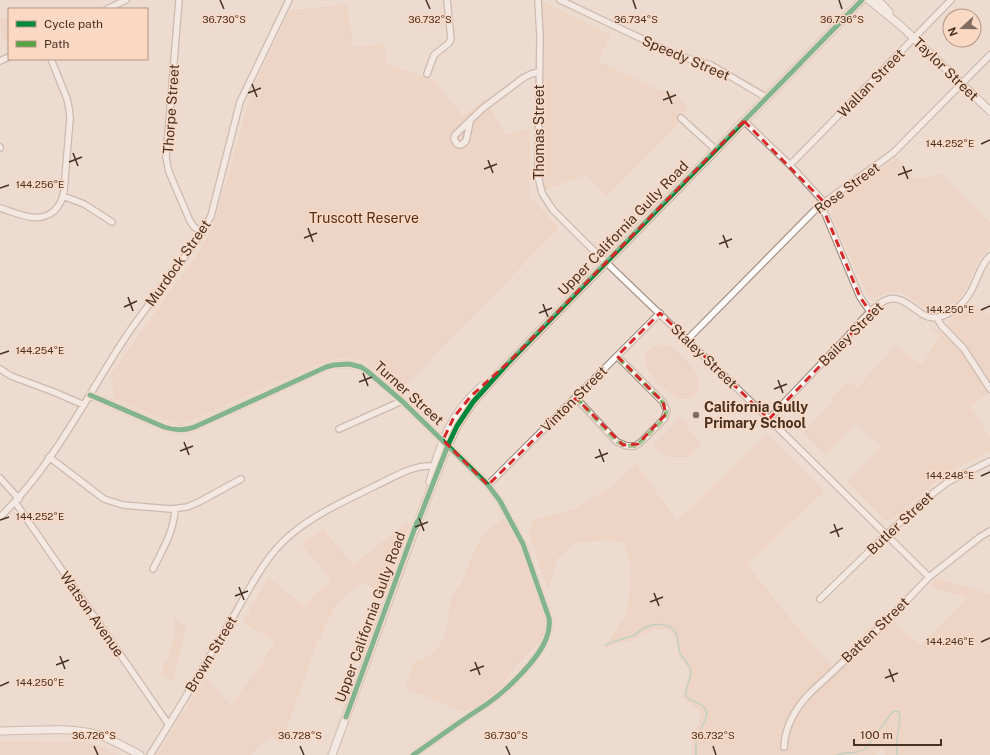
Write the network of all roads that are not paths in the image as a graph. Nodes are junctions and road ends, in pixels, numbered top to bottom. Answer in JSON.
{"nodes":[{"id":1,"x":126,"y":0,"type":"edge"},
{"id":2,"x":179,"y":0,"type":"edge"},
{"id":3,"x":290,"y":0,"type":"edge"},
{"id":4,"x":447,"y":0,"type":"edge"},
{"id":5,"x":538,"y":0,"type":"edge"},
{"id":6,"x":560,"y":0,"type":"edge"},
{"id":7,"x":862,"y":0,"type":"edge"},
{"id":8,"x":869,"y":0,"type":"edge"},
{"id":9,"x":878,"y":0,"type":"edge"},
{"id":10,"x":951,"y":0,"type":"edge"},
{"id":11,"x":109,"y":8,"type":"edge"},
{"id":12,"x":901,"y":26,"type":"junction"},
{"id":13,"x":914,"y":38,"type":"junction"},
{"id":14,"x":990,"y":55,"type":"edge"},
{"id":15,"x":51,"y":60,"type":"edge"},
{"id":16,"x":539,"y":72,"type":"junction"},
{"id":17,"x":427,"y":74,"type":"dead end"},
{"id":18,"x":961,"y":83,"type":"junction"},
{"id":19,"x":766,"y":98,"type":"junction"},
{"id":20,"x":990,"y":111,"type":"edge"},
{"id":21,"x":681,"y":118,"type":"dead end"},
{"id":22,"x":744,"y":121,"type":"junction"},
{"id":23,"x":470,"y":122,"type":"dead end"},
{"id":24,"x":716,"y":150,"type":"junction"},
{"id":25,"x":790,"y":165,"type":"junction"},
{"id":26,"x":63,"y":196,"type":"junction"},
{"id":27,"x":822,"y":203,"type":"junction"},
{"id":28,"x":0,"y":208,"type":"edge"},
{"id":29,"x":112,"y":222,"type":"dead end"},
{"id":30,"x":202,"y":232,"type":"junction"},
{"id":31,"x":990,"y":256,"type":"edge"},
{"id":32,"x":607,"y":262,"type":"junction"},
{"id":33,"x":660,"y":313,"type":"junction"},
{"id":34,"x":871,"y":313,"type":"junction"},
{"id":35,"x":937,"y":318,"type":"junction"},
{"id":36,"x":688,"y":339,"type":"junction"},
{"id":37,"x":616,"y":356,"type":"junction"},
{"id":38,"x":0,"y":369,"type":"edge"},
{"id":39,"x":990,"y":389,"type":"edge"},
{"id":40,"x":90,"y":395,"type":"junction"},
{"id":41,"x":576,"y":398,"type":"junction"},
{"id":42,"x":402,"y":400,"type":"junction"},
{"id":43,"x":84,"y":405,"type":"junction"},
{"id":44,"x":769,"y":419,"type":"junction"},
{"id":45,"x":339,"y":429,"type":"dead end"},
{"id":46,"x":445,"y":442,"type":"junction"},
{"id":47,"x":49,"y":457,"type":"junction"},
{"id":48,"x":990,"y":461,"type":"edge"},
{"id":49,"x":437,"y":467,"type":"junction"},
{"id":50,"x":0,"y":478,"type":"edge"},
{"id":51,"x":241,"y":479,"type":"dead end"},
{"id":52,"x":488,"y":485,"type":"junction"},
{"id":53,"x":17,"y":500,"type":"junction"},
{"id":54,"x":175,"y":509,"type":"junction"},
{"id":55,"x":0,"y":517,"type":"edge"},
{"id":56,"x":990,"y":531,"type":"edge"},
{"id":57,"x":887,"y":534,"type":"junction"},
{"id":58,"x":153,"y":568,"type":"dead end"},
{"id":59,"x":929,"y":577,"type":"junction"},
{"id":60,"x":820,"y":599,"type":"dead end"},
{"id":61,"x":169,"y":725,"type":"junction"},
{"id":62,"x":0,"y":731,"type":"edge"},
{"id":63,"x":784,"y":747,"type":"dead end"},
{"id":64,"x":140,"y":755,"type":"edge"},
{"id":65,"x":150,"y":755,"type":"edge"},
{"id":66,"x":332,"y":755,"type":"edge"},
{"id":67,"x":413,"y":755,"type":"edge"}],
"edges":[{"from":1,"to":11,"type":"street"},
{"from":2,"to":30,"type":"street","name":"Thorpe Street"},
{"from":3,"to":30,"type":"street","name":"Murdock Street"},
{"from":4,"to":17,"type":"street"},
{"from":5,"to":16,"type":"street","name":"Thomas Street"},
{"from":6,"to":19,"type":"street","name":"Speedy Street"},
{"from":7,"to":19,"type":"street","name":"Upper California Gully Road"},
{"from":8,"to":12,"type":"street","name":"Taylor Street"},
{"from":9,"to":12,"type":"street","name":"Taylor Street"},
{"from":10,"to":13,"type":"street","name":"Wallan Street"},
{"from":12,"to":13,"type":"street","name":"Taylor Street"},
{"from":13,"to":18,"type":"street","name":"Taylor Street"},
{"from":13,"to":25,"type":"street","name":"Wallan Street"},
{"from":14,"to":18,"type":"street","name":"Rose Street"},
{"from":15,"to":26,"type":"street"},
{"from":16,"to":23,"type":"street"},
{"from":16,"to":32,"type":"street","name":"Thomas Street"},
{"from":18,"to":20,"type":"street","name":"Taylor Street"},
{"from":18,"to":27,"type":"street","name":"Rose Street"},
{"from":19,"to":22,"type":"street","name":"Upper California Gully Road"},
{"from":21,"to":24,"type":"street"},
{"from":22,"to":24,"type":"street","name":"Upper California Gully Road"},
{"from":22,"to":25,"type":"street"},
{"from":24,"to":32,"type":"street","name":"Upper California Gully Road"},
{"from":25,"to":27,"type":"street"},
{"from":26,"to":28,"type":"street"},
{"from":26,"to":29,"type":"street"},
{"from":27,"to":34,"type":"street"},
{"from":27,"to":36,"type":"street","name":"Rose Street"},
{"from":30,"to":40,"type":"street","name":"Murdock Street"},
{"from":31,"to":35,"type":"street"},
{"from":32,"to":33,"type":"street","name":"Staley Street"},
{"from":32,"to":46,"type":"street","name":"Upper California Gully Road"},
{"from":33,"to":36,"type":"street","name":"Staley Street"},
{"from":33,"to":37,"type":"street","name":"Vinton Street"},
{"from":34,"to":35,"type":"street","name":"Bailey Street"},
{"from":34,"to":44,"type":"street","name":"Bailey Street"},
{"from":35,"to":39,"type":"street"},
{"from":36,"to":44,"type":"street","name":"Staley Street"},
{"from":37,"to":41,"type":"street","name":"Vinton Street"},
{"from":37,"to":41,"type":"street"},
{"from":38,"to":43,"type":"street"},
{"from":40,"to":42,"type":"street","name":"Turner Street"},
{"from":40,"to":43,"type":"street","name":"Murdock Street"},
{"from":41,"to":52,"type":"street","name":"Vinton Street"},
{"from":42,"to":45,"type":"street"},
{"from":42,"to":46,"type":"street","name":"Turner Street"},
{"from":43,"to":47,"type":"street","name":"Murdock Street"},
{"from":44,"to":57,"type":"street","name":"Staley Street"},
{"from":46,"to":49,"type":"street","name":"Upper California Gully Road"},
{"from":46,"to":52,"type":"street","name":"Turner Street"},
{"from":47,"to":53,"type":"street","name":"Murdock Street"},
{"from":47,"to":54,"type":"street"},
{"from":48,"to":57,"type":"street","name":"Butler Street"},
{"from":49,"to":61,"type":"street","name":"Brown Street"},
{"from":49,"to":66,"type":"street","name":"Upper California Gully Road"},
{"from":50,"to":53,"type":"street","name":"Watson Avenue"},
{"from":51,"to":54,"type":"street"},
{"from":52,"to":67,"type":"street","name":"Turner Street"},
{"from":53,"to":55,"type":"street","name":"Murdock Street"},
{"from":53,"to":61,"type":"street","name":"Watson Avenue"},
{"from":54,"to":58,"type":"street"},
{"from":56,"to":59,"type":"street","name":"Batten Street"},
{"from":57,"to":59,"type":"street","name":"Staley Street"},
{"from":57,"to":60,"type":"street","name":"Butler Street"},
{"from":59,"to":63,"type":"street","name":"Batten Street"},
{"from":61,"to":65,"type":"street","name":"Brown Street"},
{"from":62,"to":64,"type":"street"}]}
